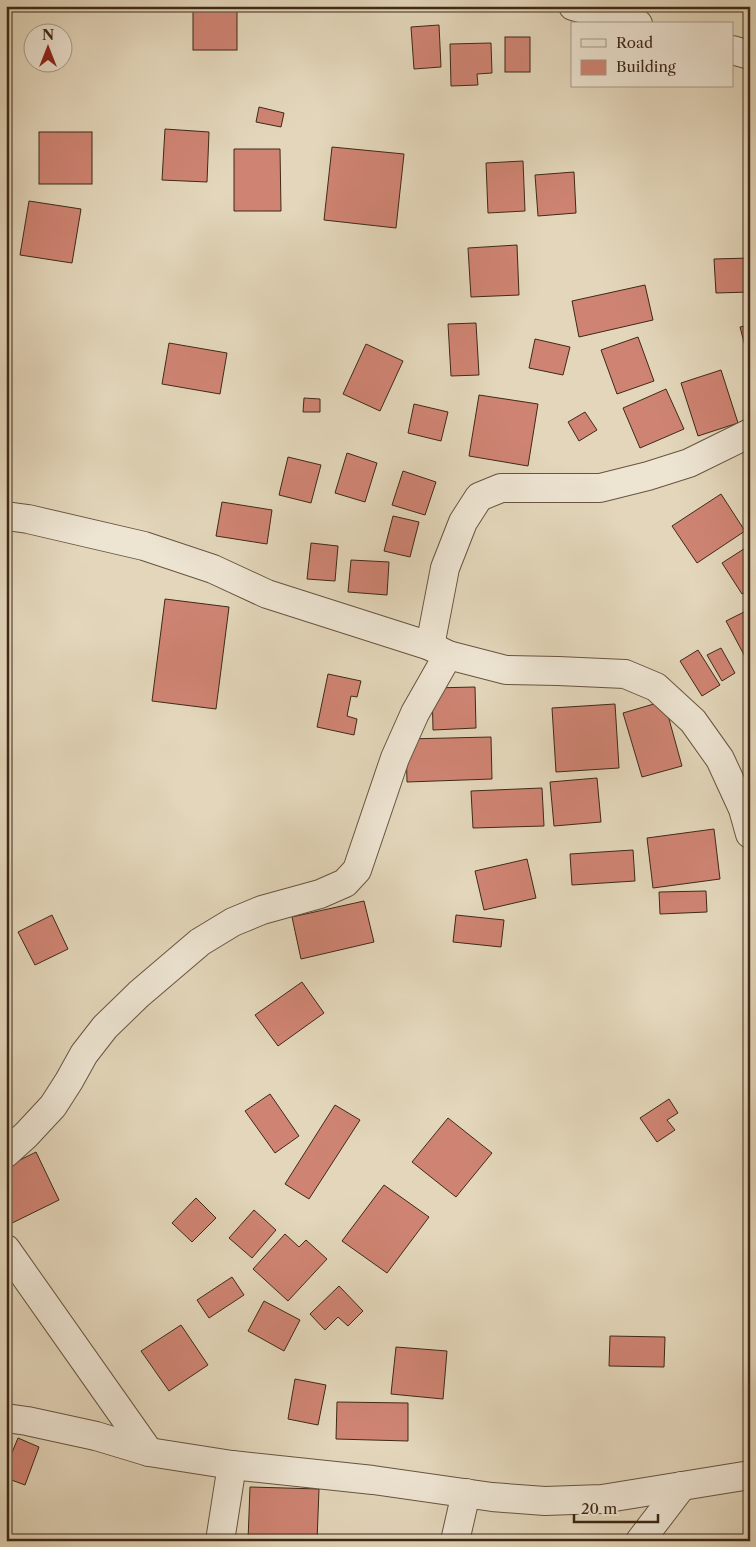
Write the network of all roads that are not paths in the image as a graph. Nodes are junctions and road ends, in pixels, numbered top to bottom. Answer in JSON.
{"nodes":[{"id":1,"x":572,"y":6,"type":"edge"},
{"id":2,"x":631,"y":22,"type":"edge"},
{"id":3,"x":734,"y":50,"type":"edge"},
{"id":4,"x":750,"y":54,"type":"edge"},
{"id":5,"x":750,"y":433,"type":"edge"},
{"id":6,"x":6,"y":516,"type":"edge"},
{"id":7,"x":439,"y":650,"type":"junction"},
{"id":8,"x":747,"y":814,"type":"edge"},
{"id":9,"x":6,"y":1153,"type":"edge"},
{"id":10,"x":6,"y":1249,"type":"edge"},
{"id":11,"x":6,"y":1418,"type":"edge"},
{"id":12,"x":149,"y":1452,"type":"junction"},
{"id":13,"x":232,"y":1465,"type":"junction"},
{"id":14,"x":750,"y":1475,"type":"edge"},
{"id":15,"x":682,"y":1486,"type":"junction"},
{"id":16,"x":466,"y":1494,"type":"junction"},
{"id":17,"x":220,"y":1541,"type":"edge"},
{"id":18,"x":455,"y":1541,"type":"edge"},
{"id":19,"x":640,"y":1541,"type":"edge"}],
"edges":[{"from":1,"to":2,"type":"street"},
{"from":3,"to":4,"type":"street"},
{"from":5,"to":7,"type":"street"},
{"from":6,"to":7,"type":"street"},
{"from":7,"to":8,"type":"street"},
{"from":7,"to":9,"type":"street"},
{"from":10,"to":12,"type":"street"},
{"from":11,"to":12,"type":"street"},
{"from":12,"to":13,"type":"street"},
{"from":13,"to":16,"type":"street"},
{"from":13,"to":17,"type":"street"},
{"from":14,"to":15,"type":"street"},
{"from":15,"to":16,"type":"street"},
{"from":15,"to":19,"type":"street"},
{"from":16,"to":18,"type":"street"}]}
